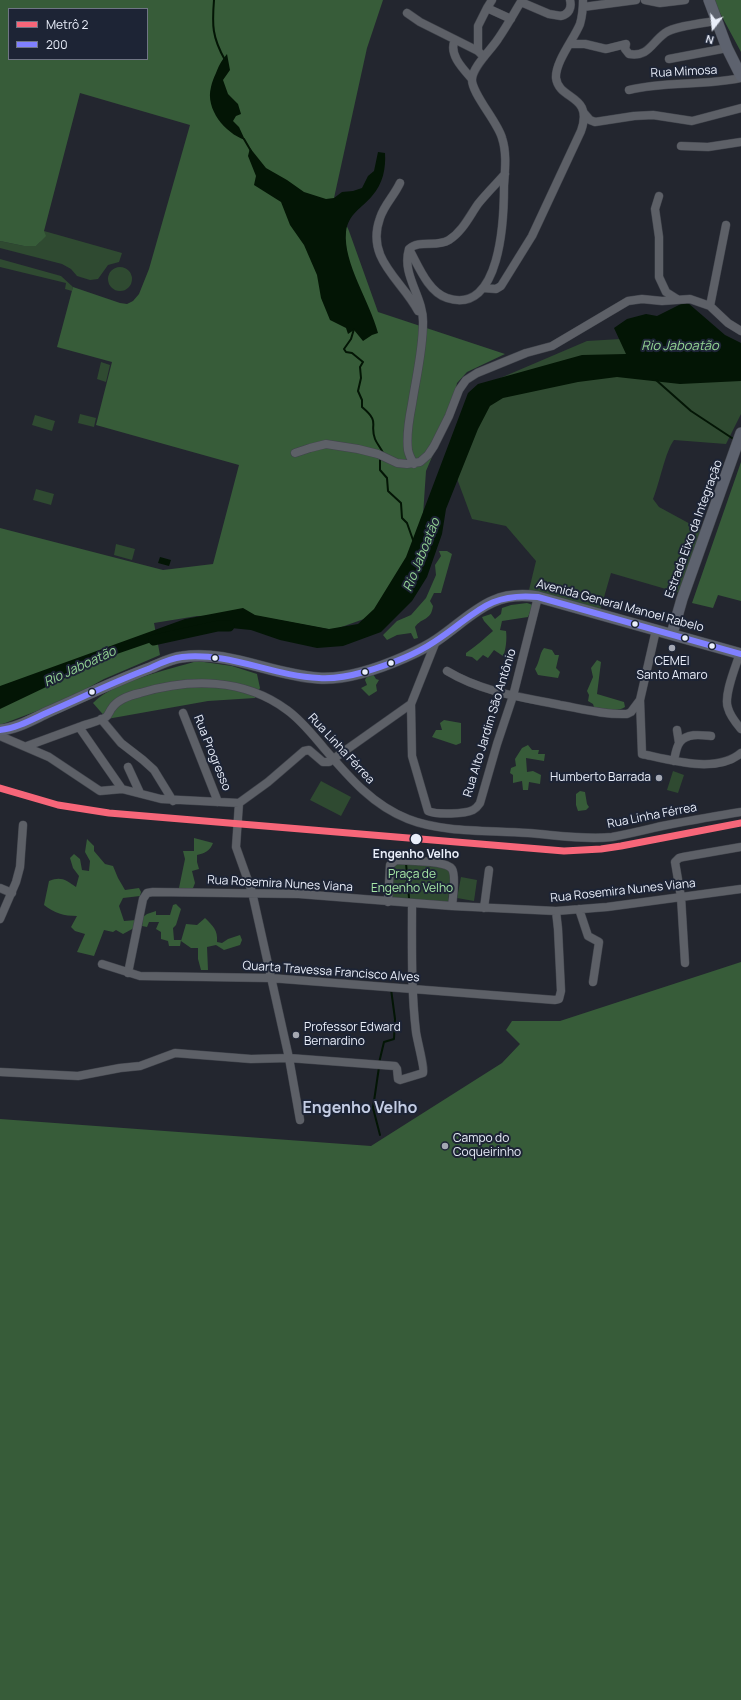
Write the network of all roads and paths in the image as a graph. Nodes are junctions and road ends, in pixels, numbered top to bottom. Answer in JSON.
{"nodes":[{"id":1,"x":492,"y":0,"type":"edge"},
{"id":2,"x":570,"y":0,"type":"edge"},
{"id":3,"x":636,"y":0,"type":"edge"},
{"id":4,"x":645,"y":0,"type":"edge"},
{"id":5,"x":685,"y":0,"type":"edge"},
{"id":6,"x":709,"y":0,"type":"edge"},
{"id":7,"x":522,"y":1,"type":"edge"},
{"id":8,"x":583,"y":4,"type":"edge"},
{"id":9,"x":487,"y":8,"type":"junction"},
{"id":10,"x":407,"y":13,"type":"dead end"},
{"id":11,"x":511,"y":19,"type":"junction"},
{"id":12,"x":716,"y":21,"type":"junction"},
{"id":13,"x":455,"y":40,"type":"junction"},
{"id":14,"x":570,"y":44,"type":"junction"},
{"id":15,"x":727,"y":48,"type":"junction"},
{"id":16,"x":481,"y":54,"type":"junction"},
{"id":17,"x":669,"y":59,"type":"dead end"},
{"id":18,"x":741,"y":77,"type":"edge"},
{"id":19,"x":472,"y":79,"type":"junction"},
{"id":20,"x":629,"y":90,"type":"dead end"},
{"id":21,"x":741,"y":108,"type":"edge"},
{"id":22,"x":584,"y":113,"type":"junction"},
{"id":23,"x":741,"y":142,"type":"edge"},
{"id":24,"x":681,"y":146,"type":"dead end"},
{"id":25,"x":505,"y":174,"type":"junction"},
{"id":26,"x":400,"y":184,"type":"dead end"},
{"id":27,"x":659,"y":196,"type":"dead end"},
{"id":28,"x":726,"y":225,"type":"dead end"},
{"id":29,"x":408,"y":249,"type":"junction"},
{"id":30,"x":482,"y":288,"type":"junction"},
{"id":31,"x":678,"y":299,"type":"junction"},
{"id":32,"x":710,"y":306,"type":"junction"},
{"id":33,"x":423,"y":321,"type":"junction"},
{"id":34,"x":741,"y":331,"type":"edge"},
{"id":35,"x":741,"y":433,"type":"edge"},
{"id":36,"x":295,"y":453,"type":"dead end"},
{"id":37,"x":414,"y":464,"type":"junction"},
{"id":38,"x":538,"y":597,"type":"junction"},
{"id":39,"x":656,"y":630,"type":"junction"},
{"id":40,"x":672,"y":634,"type":"junction"},
{"id":41,"x":436,"y":640,"type":"junction"},
{"id":42,"x":740,"y":654,"type":"edge"},
{"id":43,"x":738,"y":666,"type":"edge"},
{"id":44,"x":447,"y":671,"type":"dead end"},
{"id":45,"x":513,"y":696,"type":"junction"},
{"id":46,"x":640,"y":700,"type":"junction"},
{"id":47,"x":411,"y":704,"type":"junction"},
{"id":48,"x":183,"y":713,"type":"dead end"},
{"id":49,"x":102,"y":719,"type":"junction"},
{"id":50,"x":79,"y":727,"type":"junction"},
{"id":51,"x":741,"y":729,"type":"edge"},
{"id":52,"x":0,"y":730,"type":"edge"},
{"id":53,"x":677,"y":730,"type":"dead end"},
{"id":54,"x":0,"y":736,"type":"edge"},
{"id":55,"x":711,"y":736,"type":"dead end"},
{"id":56,"x":679,"y":743,"type":"junction"},
{"id":57,"x":27,"y":746,"type":"junction"},
{"id":58,"x":741,"y":753,"type":"edge"},
{"id":59,"x":334,"y":760,"type":"junction"},
{"id":60,"x":674,"y":761,"type":"junction"},
{"id":61,"x":128,"y":767,"type":"dead end"},
{"id":62,"x":122,"y":789,"type":"junction"},
{"id":63,"x":140,"y":793,"type":"junction"},
{"id":64,"x":173,"y":800,"type":"junction"},
{"id":65,"x":218,"y":802,"type":"junction"},
{"id":66,"x":239,"y":805,"type":"junction"},
{"id":67,"x":741,"y":812,"type":"edge"},
{"id":68,"x":438,"y":813,"type":"junction"},
{"id":69,"x":23,"y":825,"type":"dead end"},
{"id":70,"x":438,"y":826,"type":"junction"},
{"id":71,"x":741,"y":847,"type":"edge"},
{"id":72,"x":489,"y":870,"type":"dead end"},
{"id":73,"x":0,"y":888,"type":"edge"},
{"id":74,"x":741,"y":889,"type":"edge"},
{"id":75,"x":252,"y":892,"type":"junction"},
{"id":76,"x":12,"y":893,"type":"junction"},
{"id":77,"x":681,"y":897,"type":"junction"},
{"id":78,"x":388,"y":902,"type":"junction"},
{"id":79,"x":412,"y":903,"type":"junction"},
{"id":80,"x":452,"y":906,"type":"junction"},
{"id":81,"x":484,"y":908,"type":"junction"},
{"id":82,"x":579,"y":909,"type":"junction"},
{"id":83,"x":556,"y":911,"type":"junction"},
{"id":84,"x":0,"y":919,"type":"edge"},
{"id":85,"x":685,"y":963,"type":"dead end"},
{"id":86,"x":102,"y":964,"type":"dead end"},
{"id":87,"x":128,"y":973,"type":"junction"},
{"id":88,"x":270,"y":978,"type":"junction"},
{"id":89,"x":594,"y":982,"type":"dead end"},
{"id":90,"x":413,"y":990,"type":"junction"},
{"id":91,"x":288,"y":1058,"type":"junction"},
{"id":92,"x":0,"y":1072,"type":"edge"},
{"id":93,"x":300,"y":1120,"type":"dead end"}],
"edges":[{"from":1,"to":9,"type":"street"},
{"from":2,"to":7,"type":"street"},
{"from":3,"to":8,"type":"street"},
{"from":4,"to":5,"type":"street"},
{"from":6,"to":12,"type":"main road"},
{"from":7,"to":11,"type":"street"},
{"from":8,"to":14,"type":"street"},
{"from":9,"to":11,"type":"street"},
{"from":9,"to":16,"type":"street"},
{"from":10,"to":13,"type":"street"},
{"from":11,"to":16,"type":"street"},
{"from":12,"to":14,"type":"street"},
{"from":12,"to":15,"type":"main road"},
{"from":13,"to":16,"type":"street"},
{"from":13,"to":19,"type":"street"},
{"from":14,"to":22,"type":"street"},
{"from":15,"to":17,"type":"street"},
{"from":15,"to":18,"type":"main road"},
{"from":16,"to":19,"type":"street"},
{"from":18,"to":20,"type":"street","name":"Rua Mimosa"},
{"from":19,"to":25,"type":"street"},
{"from":21,"to":22,"type":"street"},
{"from":22,"to":30,"type":"street"},
{"from":23,"to":24,"type":"street"},
{"from":25,"to":29,"type":"street"},
{"from":25,"to":30,"type":"street"},
{"from":26,"to":33,"type":"street"},
{"from":27,"to":31,"type":"street"},
{"from":28,"to":32,"type":"street"},
{"from":29,"to":30,"type":"street"},
{"from":29,"to":33,"type":"street"},
{"from":31,"to":32,"type":"street"},
{"from":31,"to":37,"type":"street"},
{"from":32,"to":34,"type":"street"},
{"from":33,"to":37,"type":"street"},
{"from":35,"to":40,"type":"main road","name":"Estrada Eixo da Integração"},
{"from":36,"to":37,"type":"street"},
{"from":38,"to":39,"type":"main road","name":"Avenida General Manoel Rabelo"},
{"from":38,"to":41,"type":"main road","name":"Avenida General Manoel Rabelo"},
{"from":38,"to":45,"type":"street","name":"Rua Alto Jardim São Antônio"},
{"from":39,"to":40,"type":"main road","name":"Avenida General Manoel Rabelo"},
{"from":39,"to":46,"type":"street"},
{"from":40,"to":42,"type":"main road","name":"Avenida General Manoel Rabelo"},
{"from":41,"to":47,"type":"street"},
{"from":41,"to":52,"type":"main road","name":"Avenida General Manoel Rabelo"},
{"from":42,"to":43,"type":"street"},
{"from":43,"to":51,"type":"street"},
{"from":44,"to":45,"type":"street"},
{"from":45,"to":46,"type":"street"},
{"from":45,"to":68,"type":"street","name":"Rua Alto Jardim São Antônio"},
{"from":46,"to":60,"type":"street"},
{"from":47,"to":59,"type":"street"},
{"from":47,"to":68,"type":"street","name":"Rua Alto Jardim São Antônio"},
{"from":48,"to":65,"type":"street","name":"Rua Progresso"},
{"from":49,"to":50,"type":"street","name":"Rua Linha Férrea"},
{"from":49,"to":59,"type":"street","name":"Rua Linha Férrea"},
{"from":49,"to":64,"type":"street"},
{"from":50,"to":57,"type":"street","name":"Rua Linha Férrea"},
{"from":50,"to":62,"type":"street"},
{"from":53,"to":56,"type":"street"},
{"from":54,"to":57,"type":"street"},
{"from":55,"to":56,"type":"street"},
{"from":56,"to":60,"type":"street"},
{"from":57,"to":62,"type":"street"},
{"from":58,"to":60,"type":"street"},
{"from":59,"to":66,"type":"street","name":"Rua Linha Férrea"},
{"from":59,"to":70,"type":"street","name":"Rua Linha Férrea"},
{"from":61,"to":63,"type":"street"},
{"from":62,"to":63,"type":"street"},
{"from":63,"to":64,"type":"street"},
{"from":64,"to":65,"type":"street"},
{"from":65,"to":66,"type":"street"},
{"from":66,"to":75,"type":"street"},
{"from":67,"to":70,"type":"street","name":"Rua Linha Férrea"},
{"from":68,"to":70,"type":"street"},
{"from":69,"to":76,"type":"street"},
{"from":71,"to":77,"type":"street"},
{"from":72,"to":81,"type":"street"},
{"from":73,"to":76,"type":"street"},
{"from":74,"to":77,"type":"street","name":"Rua Rosemira Nunes Viana"},
{"from":75,"to":78,"type":"street","name":"Rua Rosemira Nunes Viana"},
{"from":75,"to":87,"type":"street","name":"Rua Rosemira Nunes Viana"},
{"from":75,"to":88,"type":"street"},
{"from":76,"to":84,"type":"street"},
{"from":77,"to":82,"type":"street","name":"Rua Rosemira Nunes Viana"},
{"from":77,"to":85,"type":"street"},
{"from":78,"to":79,"type":"street","name":"Rua Rosemira Nunes Viana"},
{"from":78,"to":80,"type":"street"},
{"from":79,"to":80,"type":"street","name":"Rua Rosemira Nunes Viana"},
{"from":79,"to":90,"type":"street"},
{"from":80,"to":81,"type":"street","name":"Rua Rosemira Nunes Viana"},
{"from":81,"to":83,"type":"street","name":"Rua Rosemira Nunes Viana"},
{"from":82,"to":83,"type":"street","name":"Rua Rosemira Nunes Viana"},
{"from":82,"to":89,"type":"street"},
{"from":83,"to":90,"type":"street","name":"Quarta Travessa Francisco Alves"},
{"from":86,"to":87,"type":"street","name":"Quarta Travessa Francisco Alves"},
{"from":87,"to":88,"type":"street","name":"Quarta Travessa Francisco Alves"},
{"from":88,"to":90,"type":"street","name":"Quarta Travessa Francisco Alves"},
{"from":88,"to":91,"type":"street"},
{"from":90,"to":91,"type":"street"},
{"from":91,"to":92,"type":"street"},
{"from":91,"to":93,"type":"street"}]}
